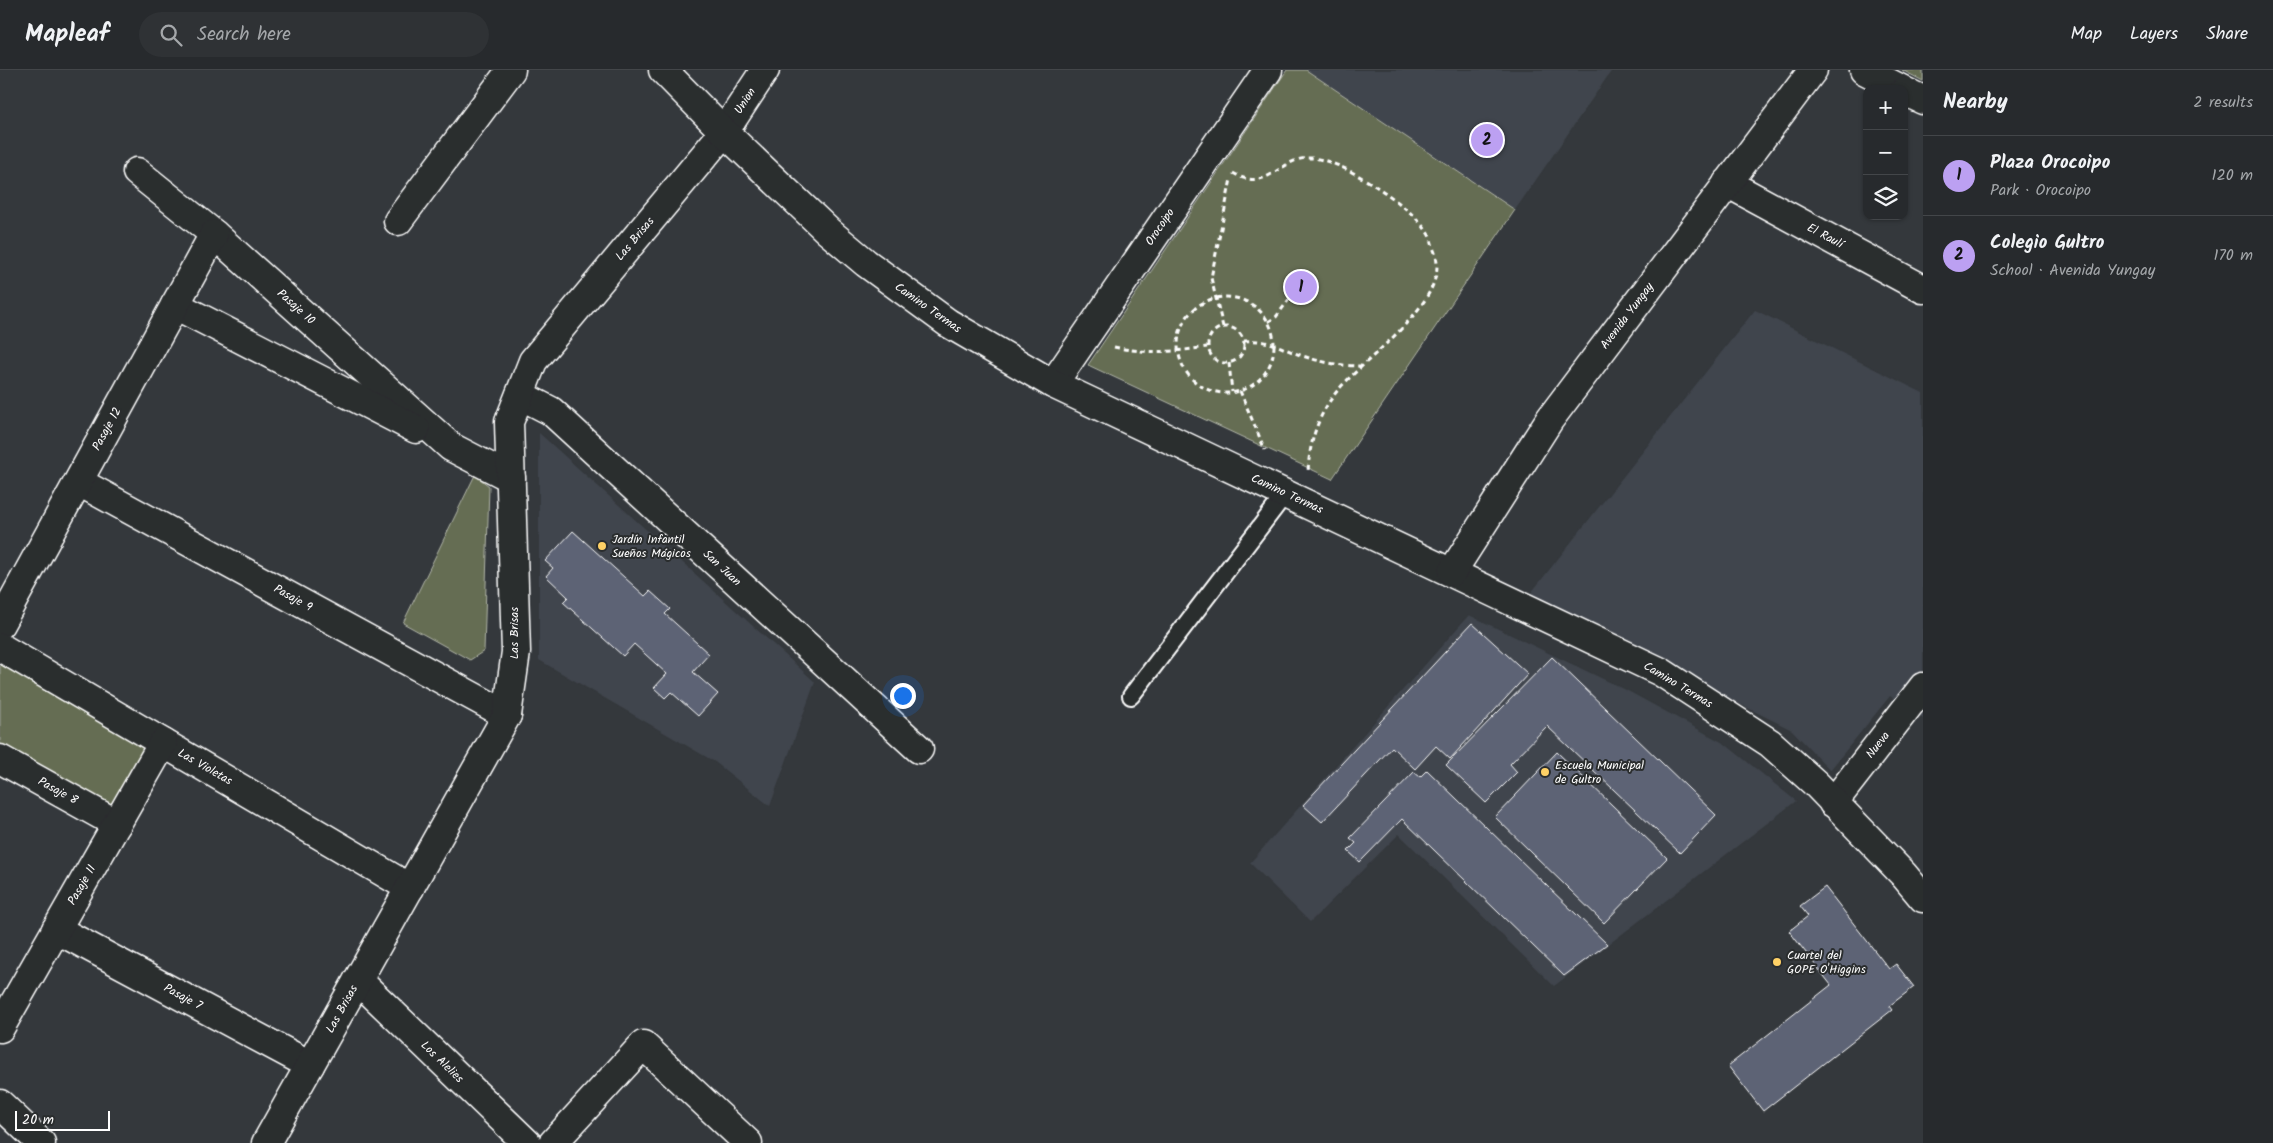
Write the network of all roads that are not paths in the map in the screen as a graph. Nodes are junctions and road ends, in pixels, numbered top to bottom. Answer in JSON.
{"nodes":[{"id":1,"x":511,"y":70,"type":"edge"},
{"id":2,"x":663,"y":70,"type":"edge"},
{"id":3,"x":765,"y":70,"type":"edge"},
{"id":4,"x":1268,"y":70,"type":"edge"},
{"id":5,"x":1813,"y":70,"type":"edge"},
{"id":6,"x":1864,"y":70,"type":"edge"},
{"id":7,"x":1893,"y":85,"type":"edge"},
{"id":8,"x":1908,"y":92,"type":"edge"},
{"id":9,"x":1923,"y":100,"type":"edge"},
{"id":10,"x":724,"y":132,"type":"junction"},
{"id":11,"x":137,"y":172,"type":"dead end"},
{"id":12,"x":1727,"y":183,"type":"junction"},
{"id":13,"x":398,"y":221,"type":"dead end"},
{"id":14,"x":214,"y":234,"type":"junction"},
{"id":15,"x":1923,"y":289,"type":"edge"},
{"id":16,"x":175,"y":305,"type":"junction"},
{"id":17,"x":1053,"y":384,"type":"junction"},
{"id":18,"x":520,"y":395,"type":"junction"},
{"id":19,"x":451,"y":447,"type":"junction"},
{"id":20,"x":511,"y":478,"type":"junction"},
{"id":21,"x":79,"y":482,"type":"junction"},
{"id":22,"x":1286,"y":493,"type":"junction"},
{"id":23,"x":1452,"y":572,"type":"junction"},
{"id":24,"x":0,"y":624,"type":"edge"},
{"id":25,"x":0,"y":648,"type":"edge"},
{"id":26,"x":1923,"y":688,"type":"edge"},
{"id":27,"x":1131,"y":696,"type":"dead end"},
{"id":28,"x":508,"y":715,"type":"junction"},
{"id":29,"x":163,"y":743,"type":"junction"},
{"id":30,"x":919,"y":749,"type":"dead end"},
{"id":31,"x":0,"y":759,"type":"edge"},
{"id":32,"x":1833,"y":803,"type":"junction"},
{"id":33,"x":117,"y":824,"type":"junction"},
{"id":34,"x":410,"y":888,"type":"junction"},
{"id":35,"x":1923,"y":898,"type":"edge"},
{"id":36,"x":56,"y":929,"type":"junction"},
{"id":37,"x":358,"y":980,"type":"junction"},
{"id":38,"x":0,"y":1028,"type":"edge"},
{"id":39,"x":310,"y":1065,"type":"junction"},
{"id":40,"x":0,"y":1104,"type":"edge"},
{"id":41,"x":41,"y":1143,"type":"edge"},
{"id":42,"x":266,"y":1143,"type":"edge"},
{"id":43,"x":527,"y":1143,"type":"edge"},
{"id":44,"x":553,"y":1143,"type":"edge"},
{"id":45,"x":748,"y":1143,"type":"edge"}],
"edges":[{"from":1,"to":13,"type":"street"},
{"from":2,"to":10,"type":"street","name":"Camino Termas"},
{"from":3,"to":10,"type":"street","name":"Union"},
{"from":4,"to":17,"type":"street","name":"Orocoipo"},
{"from":5,"to":12,"type":"street","name":"Avenida Yungay"},
{"from":6,"to":7,"type":"street"},
{"from":8,"to":9,"type":"street"},
{"from":10,"to":17,"type":"street","name":"Camino Termas"},
{"from":10,"to":18,"type":"street","name":"Las Brisas"},
{"from":11,"to":14,"type":"street","name":"Pasaje 10"},
{"from":12,"to":15,"type":"street","name":"El Raulí"},
{"from":12,"to":23,"type":"street","name":"Avenida Yungay"},
{"from":14,"to":16,"type":"street","name":"Pasaje 12"},
{"from":14,"to":19,"type":"street","name":"Pasaje 10"},
{"from":16,"to":19,"type":"street","name":"Pasaje 10"},
{"from":16,"to":21,"type":"street","name":"Pasaje 12"},
{"from":17,"to":22,"type":"street","name":"Camino Termas"},
{"from":18,"to":20,"type":"street","name":"Las Brisas"},
{"from":18,"to":30,"type":"street","name":"San Juan"},
{"from":19,"to":20,"type":"street","name":"Pasaje 10"},
{"from":20,"to":28,"type":"street","name":"Las Brisas"},
{"from":21,"to":24,"type":"street","name":"Pasaje 12"},
{"from":21,"to":28,"type":"street","name":"Pasaje 9"},
{"from":22,"to":23,"type":"street","name":"Camino Termas"},
{"from":22,"to":27,"type":"lane"},
{"from":23,"to":32,"type":"street","name":"Camino Termas"},
{"from":25,"to":29,"type":"street","name":"Las Violetas"},
{"from":26,"to":32,"type":"street","name":"Nueva"},
{"from":28,"to":34,"type":"street","name":"Las Brisas"},
{"from":29,"to":33,"type":"street","name":"Pasaje 11"},
{"from":29,"to":34,"type":"street","name":"Las Violetas"},
{"from":31,"to":33,"type":"street","name":"Pasaje 8"},
{"from":32,"to":35,"type":"street","name":"Camino Termas"},
{"from":33,"to":36,"type":"street","name":"Pasaje 11"},
{"from":34,"to":37,"type":"street","name":"Las Brisas"},
{"from":36,"to":38,"type":"street","name":"Pasaje 11"},
{"from":36,"to":39,"type":"street","name":"Pasaje 7"},
{"from":37,"to":39,"type":"street","name":"Las Brisas"},
{"from":37,"to":43,"type":"street","name":"Los Alelies"},
{"from":39,"to":42,"type":"street","name":"Las Brisas"},
{"from":40,"to":41,"type":"street"},
{"from":44,"to":45,"type":"street"}]}
